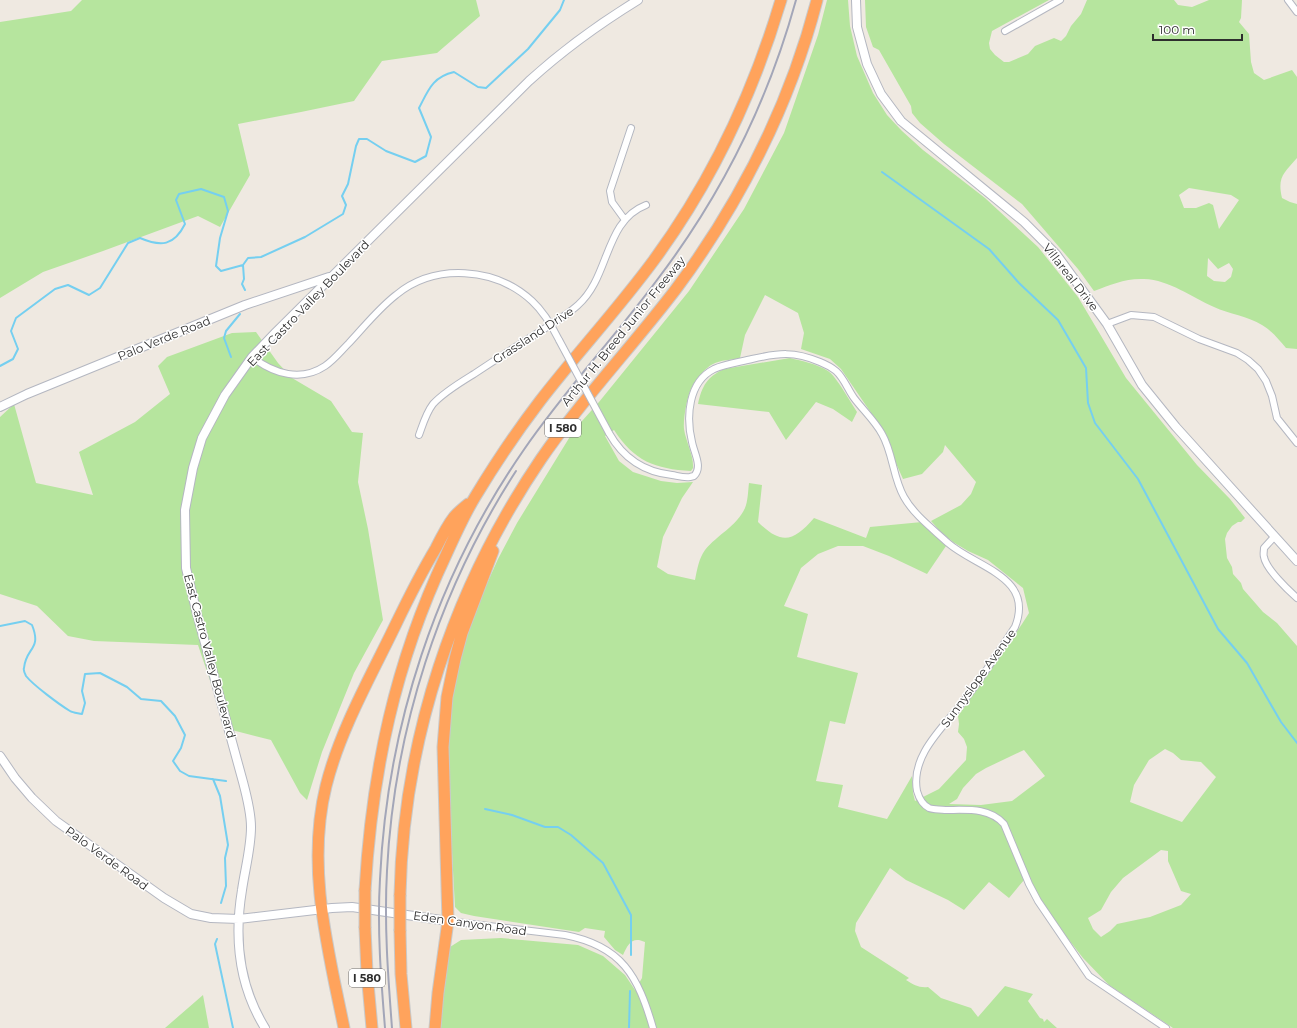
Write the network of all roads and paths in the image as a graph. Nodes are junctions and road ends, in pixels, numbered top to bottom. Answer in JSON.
{"nodes":[{"id":1,"x":638,"y":0,"type":"edge"},
{"id":2,"x":781,"y":0,"type":"edge"},
{"id":3,"x":817,"y":0,"type":"edge"},
{"id":4,"x":856,"y":0,"type":"edge"},
{"id":5,"x":1060,"y":0,"type":"edge"},
{"id":6,"x":1288,"y":0,"type":"edge"},
{"id":7,"x":1297,"y":12,"type":"edge"},
{"id":8,"x":1005,"y":31,"type":"dead end"},
{"id":9,"x":631,"y":128,"type":"dead end"},
{"id":10,"x":646,"y":205,"type":"dead end"},
{"id":11,"x":625,"y":220,"type":"junction"},
{"id":12,"x":332,"y":276,"type":"junction"},
{"id":13,"x":1106,"y":324,"type":"junction"},
{"id":14,"x":551,"y":325,"type":"junction"},
{"id":15,"x":252,"y":357,"type":"junction"},
{"id":16,"x":0,"y":407,"type":"edge"},
{"id":17,"x":420,"y":435,"type":"dead end"},
{"id":18,"x":1297,"y":443,"type":"edge"},
{"id":19,"x":475,"y":497,"type":"junction"},
{"id":20,"x":512,"y":504,"type":"junction"},
{"id":21,"x":1275,"y":536,"type":"junction"},
{"id":22,"x":1297,"y":561,"type":"edge"},
{"id":23,"x":1297,"y":598,"type":"edge"},
{"id":24,"x":0,"y":756,"type":"edge"},
{"id":25,"x":322,"y":910,"type":"junction"},
{"id":26,"x":239,"y":919,"type":"junction"},
{"id":27,"x":448,"y":921,"type":"junction"},
{"id":28,"x":265,"y":1028,"type":"edge"},
{"id":29,"x":344,"y":1028,"type":"edge"},
{"id":30,"x":372,"y":1028,"type":"edge"},
{"id":31,"x":406,"y":1028,"type":"edge"},
{"id":32,"x":435,"y":1028,"type":"edge"},
{"id":33,"x":653,"y":1028,"type":"edge"},
{"id":34,"x":1166,"y":1028,"type":"edge"}],
"edges":[{"from":1,"to":12,"type":"main road","name":"East Castro Valley Boulevard"},
{"from":2,"to":19,"type":"highway","name":"Arthur H. Breed Junior Freeway","number":"I 580"},
{"from":3,"to":20,"type":"highway","name":"Arthur H. Breed Junior Freeway","number":"I 580"},
{"from":4,"to":13,"type":"main road","name":"Villareal Drive"},
{"from":5,"to":8,"type":"street"},
{"from":6,"to":7,"type":"street"},
{"from":9,"to":11,"type":"street"},
{"from":10,"to":11,"type":"street","name":"Grassland Drive"},
{"from":11,"to":14,"type":"street","name":"Grassland Drive"},
{"from":12,"to":15,"type":"main road","name":"East Castro Valley Boulevard"},
{"from":12,"to":16,"type":"main road","name":"Palo Verde Road"},
{"from":13,"to":18,"type":"street"},
{"from":13,"to":21,"type":"main road","name":"Villareal Drive"},
{"from":14,"to":15,"type":"street","name":"Sunnyslope Avenue"},
{"from":14,"to":17,"type":"street","name":"Grassland Drive"},
{"from":14,"to":34,"type":"street","name":"Sunnyslope Avenue","bridge":true},
{"from":15,"to":26,"type":"main road","name":"East Castro Valley Boulevard"},
{"from":19,"to":25,"type":"highway"},
{"from":19,"to":30,"type":"highway","name":"Arthur H. Breed Junior Freeway","number":"I 580","bridge":true},
{"from":20,"to":27,"type":"highway"},
{"from":20,"to":31,"type":"highway","name":"Arthur H. Breed Junior Freeway","number":"I 580","bridge":true},
{"from":21,"to":22,"type":"main road","name":"Villareal Drive"},
{"from":21,"to":23,"type":"street"},
{"from":24,"to":26,"type":"main road","name":"Palo Verde Road"},
{"from":25,"to":26,"type":"main road","name":"Eden Canyon Road"},
{"from":25,"to":27,"type":"main road","name":"Eden Canyon Road"},
{"from":25,"to":29,"type":"highway"},
{"from":26,"to":28,"type":"main road","name":"East Castro Valley Boulevard"},
{"from":27,"to":32,"type":"highway"},
{"from":27,"to":33,"type":"street","name":"Eden Canyon Road"}]}
